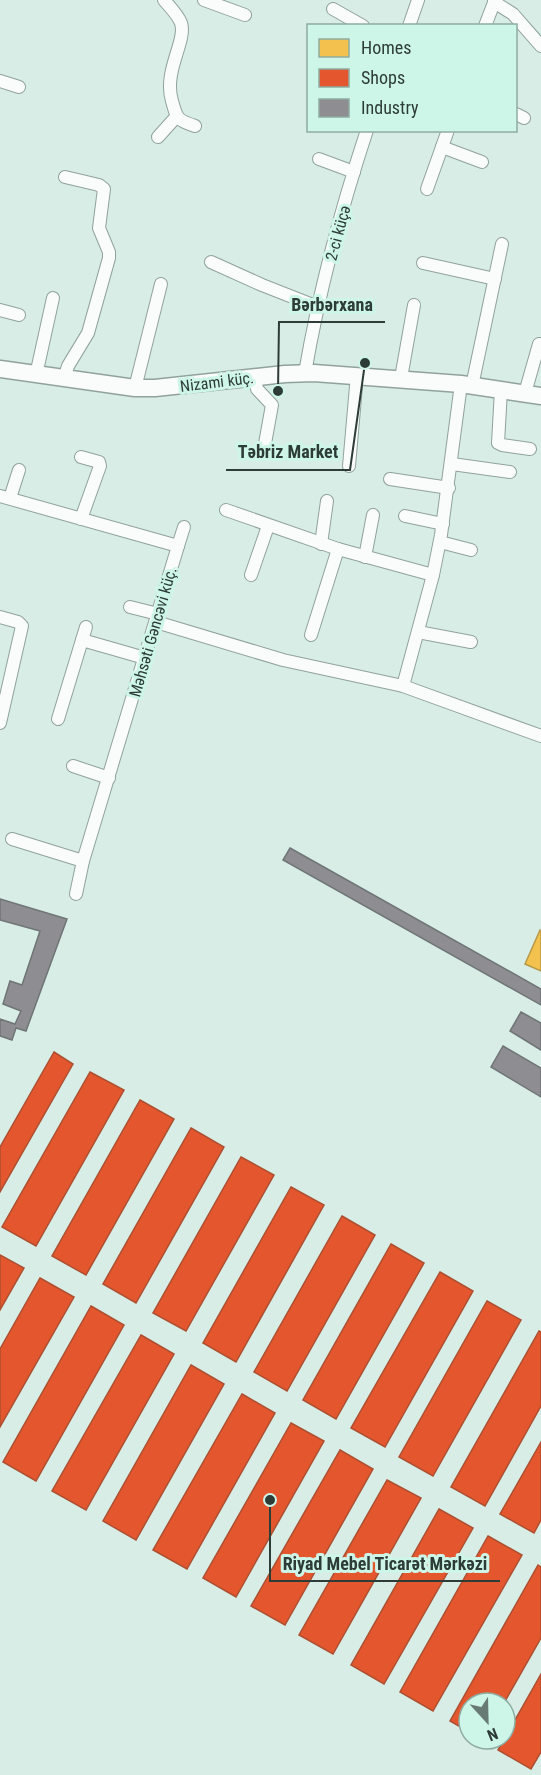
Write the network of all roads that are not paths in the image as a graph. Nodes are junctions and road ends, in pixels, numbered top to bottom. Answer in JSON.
{"nodes":[{"id":1,"x":164,"y":0,"type":"edge"},
{"id":2,"x":204,"y":0,"type":"edge"},
{"id":3,"x":418,"y":0,"type":"edge"},
{"id":4,"x":494,"y":1,"type":"edge"},
{"id":5,"x":333,"y":9,"type":"dead end"},
{"id":6,"x":245,"y":15,"type":"dead end"},
{"id":7,"x":359,"y":24,"type":"edge"},
{"id":8,"x":410,"y":24,"type":"edge"},
{"id":9,"x":486,"y":24,"type":"edge"},
{"id":10,"x":541,"y":46,"type":"edge"},
{"id":11,"x":0,"y":81,"type":"edge"},
{"id":12,"x":19,"y":87,"type":"dead end"},
{"id":13,"x":176,"y":117,"type":"junction"},
{"id":14,"x":195,"y":126,"type":"dead end"},
{"id":15,"x":366,"y":132,"type":"edge"},
{"id":16,"x":446,"y":132,"type":"edge"},
{"id":17,"x":158,"y":137,"type":"dead end"},
{"id":18,"x":442,"y":147,"type":"junction"},
{"id":19,"x":319,"y":159,"type":"dead end"},
{"id":20,"x":482,"y":162,"type":"dead end"},
{"id":21,"x":354,"y":172,"type":"junction"},
{"id":22,"x":65,"y":177,"type":"dead end"},
{"id":23,"x":426,"y":189,"type":"dead end"},
{"id":24,"x":502,"y":244,"type":"dead end"},
{"id":25,"x":211,"y":262,"type":"dead end"},
{"id":26,"x":423,"y":263,"type":"dead end"},
{"id":27,"x":495,"y":279,"type":"junction"},
{"id":28,"x":161,"y":284,"type":"dead end"},
{"id":29,"x":53,"y":298,"type":"dead end"},
{"id":30,"x":414,"y":304,"type":"dead end"},
{"id":31,"x":318,"y":308,"type":"junction"},
{"id":32,"x":0,"y":310,"type":"edge"},
{"id":33,"x":20,"y":315,"type":"dead end"},
{"id":34,"x":539,"y":344,"type":"dead end"},
{"id":35,"x":0,"y":369,"type":"edge"},
{"id":36,"x":305,"y":373,"type":"junction"},
{"id":37,"x":36,"y":375,"type":"junction"},
{"id":38,"x":357,"y":375,"type":"junction"},
{"id":39,"x":255,"y":378,"type":"junction"},
{"id":40,"x":401,"y":378,"type":"junction"},
{"id":41,"x":64,"y":379,"type":"junction"},
{"id":42,"x":467,"y":385,"type":"junction"},
{"id":43,"x":135,"y":388,"type":"junction"},
{"id":44,"x":501,"y":390,"type":"junction"},
{"id":45,"x":533,"y":395,"type":"edge"},
{"id":46,"x":530,"y":448,"type":"dead end"},
{"id":47,"x":264,"y":449,"type":"dead end"},
{"id":48,"x":81,"y":457,"type":"dead end"},
{"id":49,"x":452,"y":464,"type":"junction"},
{"id":50,"x":349,"y":466,"type":"dead end"},
{"id":51,"x":19,"y":470,"type":"dead end"},
{"id":52,"x":510,"y":472,"type":"dead end"},
{"id":53,"x":390,"y":479,"type":"dead end"},
{"id":54,"x":449,"y":488,"type":"junction"},
{"id":55,"x":3,"y":497,"type":"edge"},
{"id":56,"x":327,"y":501,"type":"dead end"},
{"id":57,"x":226,"y":510,"type":"dead end"},
{"id":58,"x":373,"y":515,"type":"dead end"},
{"id":59,"x":405,"y":516,"type":"dead end"},
{"id":60,"x":81,"y":519,"type":"junction"},
{"id":61,"x":443,"y":524,"type":"junction"},
{"id":62,"x":268,"y":526,"type":"junction"},
{"id":63,"x":184,"y":527,"type":"dead end"},
{"id":64,"x":440,"y":542,"type":"junction"},
{"id":65,"x":321,"y":544,"type":"junction"},
{"id":66,"x":178,"y":546,"type":"junction"},
{"id":67,"x":338,"y":549,"type":"junction"},
{"id":68,"x":471,"y":550,"type":"dead end"},
{"id":69,"x":365,"y":557,"type":"junction"},
{"id":70,"x":251,"y":575,"type":"dead end"},
{"id":71,"x":433,"y":576,"type":"junction"},
{"id":72,"x":130,"y":607,"type":"dead end"},
{"id":73,"x":0,"y":617,"type":"edge"},
{"id":74,"x":157,"y":618,"type":"junction"},
{"id":75,"x":418,"y":632,"type":"junction"},
{"id":76,"x":311,"y":635,"type":"dead end"},
{"id":77,"x":471,"y":642,"type":"dead end"},
{"id":78,"x":145,"y":658,"type":"junction"},
{"id":79,"x":403,"y":686,"type":"junction"},
{"id":80,"x":58,"y":719,"type":"dead end"},
{"id":81,"x":0,"y":723,"type":"edge"},
{"id":82,"x":541,"y":736,"type":"edge"},
{"id":83,"x":73,"y":766,"type":"dead end"},
{"id":84,"x":109,"y":778,"type":"junction"},
{"id":85,"x":12,"y":839,"type":"dead end"},
{"id":86,"x":83,"y":861,"type":"junction"},
{"id":87,"x":76,"y":894,"type":"dead end"}],
"edges":[{"from":1,"to":13,"type":"street"},
{"from":2,"to":6,"type":"street"},
{"from":3,"to":8,"type":"street"},
{"from":4,"to":9,"type":"street"},
{"from":4,"to":10,"type":"street"},
{"from":5,"to":7,"type":"street"},
{"from":11,"to":12,"type":"street"},
{"from":13,"to":14,"type":"street"},
{"from":13,"to":17,"type":"street"},
{"from":15,"to":21,"type":"street","name":"2-ci küçə"},
{"from":16,"to":18,"type":"street"},
{"from":18,"to":20,"type":"street"},
{"from":18,"to":23,"type":"street"},
{"from":19,"to":21,"type":"street"},
{"from":21,"to":31,"type":"street","name":"2-ci küçə"},
{"from":22,"to":41,"type":"street"},
{"from":24,"to":27,"type":"street"},
{"from":25,"to":31,"type":"street"},
{"from":26,"to":27,"type":"street"},
{"from":27,"to":42,"type":"street"},
{"from":28,"to":43,"type":"street"},
{"from":29,"to":37,"type":"street"},
{"from":30,"to":40,"type":"street"},
{"from":31,"to":36,"type":"street","name":"2-ci küçə"},
{"from":32,"to":33,"type":"street"},
{"from":34,"to":45,"type":"street"},
{"from":35,"to":37,"type":"street","name":"Nizami küç."},
{"from":36,"to":38,"type":"street","name":"Nizami küç."},
{"from":36,"to":39,"type":"street","name":"Nizami küç."},
{"from":37,"to":41,"type":"street","name":"Nizami küç."},
{"from":38,"to":40,"type":"street","name":"Nizami küç."},
{"from":38,"to":50,"type":"street"},
{"from":39,"to":43,"type":"street","name":"Nizami küç."},
{"from":39,"to":47,"type":"street"},
{"from":40,"to":42,"type":"street","name":"Nizami küç."},
{"from":41,"to":43,"type":"street","name":"Nizami küç."},
{"from":42,"to":44,"type":"street","name":"Nizami küç."},
{"from":42,"to":49,"type":"street"},
{"from":44,"to":45,"type":"street","name":"Nizami küç."},
{"from":44,"to":46,"type":"street"},
{"from":48,"to":60,"type":"street"},
{"from":49,"to":52,"type":"street"},
{"from":49,"to":54,"type":"street"},
{"from":51,"to":55,"type":"street"},
{"from":53,"to":54,"type":"street"},
{"from":54,"to":61,"type":"street"},
{"from":55,"to":60,"type":"street","name":"Məhsəti Gəncəvi küç."},
{"from":56,"to":65,"type":"street"},
{"from":57,"to":62,"type":"street"},
{"from":58,"to":69,"type":"street"},
{"from":59,"to":61,"type":"street"},
{"from":60,"to":66,"type":"street","name":"Məhsəti Gəncəvi küç."},
{"from":61,"to":64,"type":"street"},
{"from":62,"to":65,"type":"street"},
{"from":62,"to":70,"type":"street"},
{"from":63,"to":66,"type":"street"},
{"from":64,"to":68,"type":"street"},
{"from":64,"to":71,"type":"street"},
{"from":65,"to":67,"type":"street"},
{"from":66,"to":74,"type":"street","name":"Məhsəti Gəncəvi küç."},
{"from":67,"to":69,"type":"street"},
{"from":67,"to":76,"type":"street"},
{"from":69,"to":71,"type":"street"},
{"from":71,"to":75,"type":"street"},
{"from":72,"to":74,"type":"street"},
{"from":73,"to":81,"type":"street"},
{"from":74,"to":78,"type":"street","name":"Məhsəti Gəncəvi küç."},
{"from":74,"to":79,"type":"street"},
{"from":75,"to":77,"type":"street"},
{"from":75,"to":79,"type":"street"},
{"from":78,"to":80,"type":"street"},
{"from":78,"to":84,"type":"street","name":"Məhsəti Gəncəvi küç."},
{"from":79,"to":82,"type":"street"},
{"from":83,"to":84,"type":"street"},
{"from":84,"to":86,"type":"street","name":"Məhsəti Gəncəvi küç."},
{"from":85,"to":86,"type":"street"},
{"from":86,"to":87,"type":"street","name":"Məhsəti Gəncəvi küç."}]}
